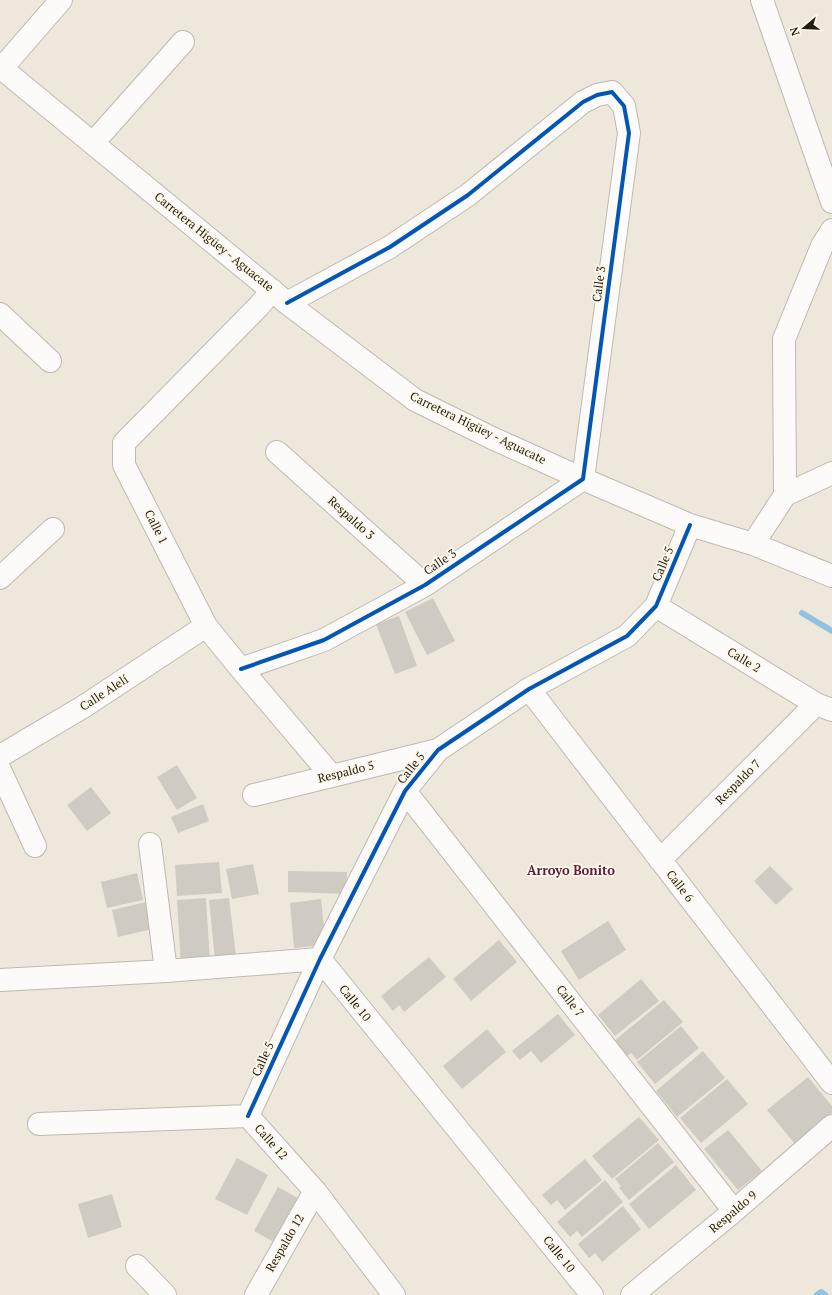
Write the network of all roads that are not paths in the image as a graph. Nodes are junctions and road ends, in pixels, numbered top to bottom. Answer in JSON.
{"nodes":[{"id":1,"x":61,"y":0,"type":"edge"},
{"id":2,"x":762,"y":0,"type":"edge"},
{"id":3,"x":183,"y":42,"type":"dead end"},
{"id":4,"x":1,"y":68,"type":"edge"},
{"id":5,"x":93,"y":143,"type":"junction"},
{"id":6,"x":832,"y":202,"type":"edge"},
{"id":7,"x":832,"y":230,"type":"edge"},
{"id":8,"x":280,"y":296,"type":"junction"},
{"id":9,"x":0,"y":314,"type":"edge"},
{"id":10,"x":50,"y":361,"type":"dead end"},
{"id":11,"x":277,"y":452,"type":"dead end"},
{"id":12,"x":832,"y":473,"type":"edge"},
{"id":13,"x":583,"y":479,"type":"junction"},
{"id":14,"x":785,"y":495,"type":"junction"},
{"id":15,"x":690,"y":525,"type":"junction"},
{"id":16,"x":53,"y":529,"type":"dead end"},
{"id":17,"x":753,"y":544,"type":"junction"},
{"id":18,"x":832,"y":576,"type":"edge"},
{"id":19,"x":0,"y":578,"type":"edge"},
{"id":20,"x":425,"y":585,"type":"junction"},
{"id":21,"x":656,"y":606,"type":"junction"},
{"id":22,"x":206,"y":626,"type":"junction"},
{"id":23,"x":241,"y":669,"type":"junction"},
{"id":24,"x":529,"y":689,"type":"junction"},
{"id":25,"x":824,"y":707,"type":"edge"},
{"id":26,"x":438,"y":750,"type":"junction"},
{"id":27,"x":0,"y":756,"type":"edge"},
{"id":28,"x":0,"y":770,"type":"edge"},
{"id":29,"x":331,"y":775,"type":"junction"},
{"id":30,"x":405,"y":791,"type":"junction"},
{"id":31,"x":254,"y":795,"type":"dead end"},
{"id":32,"x":150,"y":844,"type":"dead end"},
{"id":33,"x":35,"y":846,"type":"dead end"},
{"id":34,"x":660,"y":860,"type":"junction"},
{"id":35,"x":320,"y":959,"type":"junction"},
{"id":36,"x":166,"y":971,"type":"junction"},
{"id":37,"x":0,"y":980,"type":"edge"},
{"id":38,"x":832,"y":1083,"type":"edge"},
{"id":39,"x":248,"y":1116,"type":"junction"},
{"id":40,"x":39,"y":1124,"type":"dead end"},
{"id":41,"x":832,"y":1126,"type":"edge"},
{"id":42,"x":315,"y":1191,"type":"junction"},
{"id":43,"x":734,"y":1211,"type":"junction"},
{"id":44,"x":137,"y":1266,"type":"dead end"},
{"id":45,"x":165,"y":1295,"type":"edge"},
{"id":46,"x":256,"y":1295,"type":"edge"},
{"id":47,"x":394,"y":1295,"type":"edge"},
{"id":48,"x":592,"y":1295,"type":"edge"},
{"id":49,"x":632,"y":1295,"type":"edge"}],
"edges":[{"from":1,"to":4,"type":"street"},
{"from":2,"to":6,"type":"street"},
{"from":3,"to":5,"type":"street"},
{"from":4,"to":5,"type":"street","name":"Carretera Higüey - Aguacate"},
{"from":5,"to":8,"type":"street","name":"Carretera Higüey - Aguacate"},
{"from":7,"to":14,"type":"street"},
{"from":8,"to":13,"type":"street","name":"Carretera Higüey - Aguacate"},
{"from":8,"to":13,"type":"street","name":"Calle 3"},
{"from":8,"to":22,"type":"street","name":"Calle 1"},
{"from":9,"to":10,"type":"street"},
{"from":11,"to":20,"type":"street","name":"Respaldo 3"},
{"from":12,"to":14,"type":"street"},
{"from":13,"to":15,"type":"street","name":"Carretera Higüey - Aguacate"},
{"from":13,"to":20,"type":"street","name":"Calle 3"},
{"from":14,"to":17,"type":"street"},
{"from":15,"to":17,"type":"street","name":"Carretera Higüey - Aguacate"},
{"from":15,"to":21,"type":"street","name":"Calle 5"},
{"from":16,"to":19,"type":"street"},
{"from":17,"to":18,"type":"street","name":"Carretera Higüey - Aguacate"},
{"from":20,"to":23,"type":"street","name":"Calle 3"},
{"from":21,"to":24,"type":"street","name":"Calle 5"},
{"from":21,"to":25,"type":"street","name":"Calle 2"},
{"from":22,"to":23,"type":"street","name":"Calle 1"},
{"from":22,"to":27,"type":"street","name":"Calle Alelí"},
{"from":23,"to":29,"type":"street","name":"Calle 1"},
{"from":24,"to":26,"type":"street","name":"Calle 5"},
{"from":24,"to":34,"type":"street","name":"Calle 6"},
{"from":25,"to":34,"type":"street","name":"Respaldo 7"},
{"from":26,"to":29,"type":"street","name":"Respaldo 5"},
{"from":26,"to":30,"type":"street","name":"Calle 5"},
{"from":28,"to":33,"type":"street"},
{"from":29,"to":31,"type":"street","name":"Respaldo 5"},
{"from":30,"to":35,"type":"street","name":"Calle 5"},
{"from":30,"to":43,"type":"street","name":"Calle 7"},
{"from":32,"to":36,"type":"street"},
{"from":34,"to":38,"type":"street","name":"Calle 6"},
{"from":35,"to":36,"type":"street"},
{"from":35,"to":39,"type":"street","name":"Calle 5"},
{"from":35,"to":48,"type":"street","name":"Calle 10"},
{"from":36,"to":37,"type":"street"},
{"from":39,"to":40,"type":"street","name":"Calle 12"},
{"from":39,"to":42,"type":"street","name":"Calle 12"},
{"from":41,"to":43,"type":"street","name":"Respaldo 9"},
{"from":42,"to":46,"type":"street","name":"Respaldo 12"},
{"from":42,"to":47,"type":"street","name":"Calle 12"},
{"from":43,"to":49,"type":"street","name":"Respaldo 9"},
{"from":44,"to":45,"type":"street"}]}
